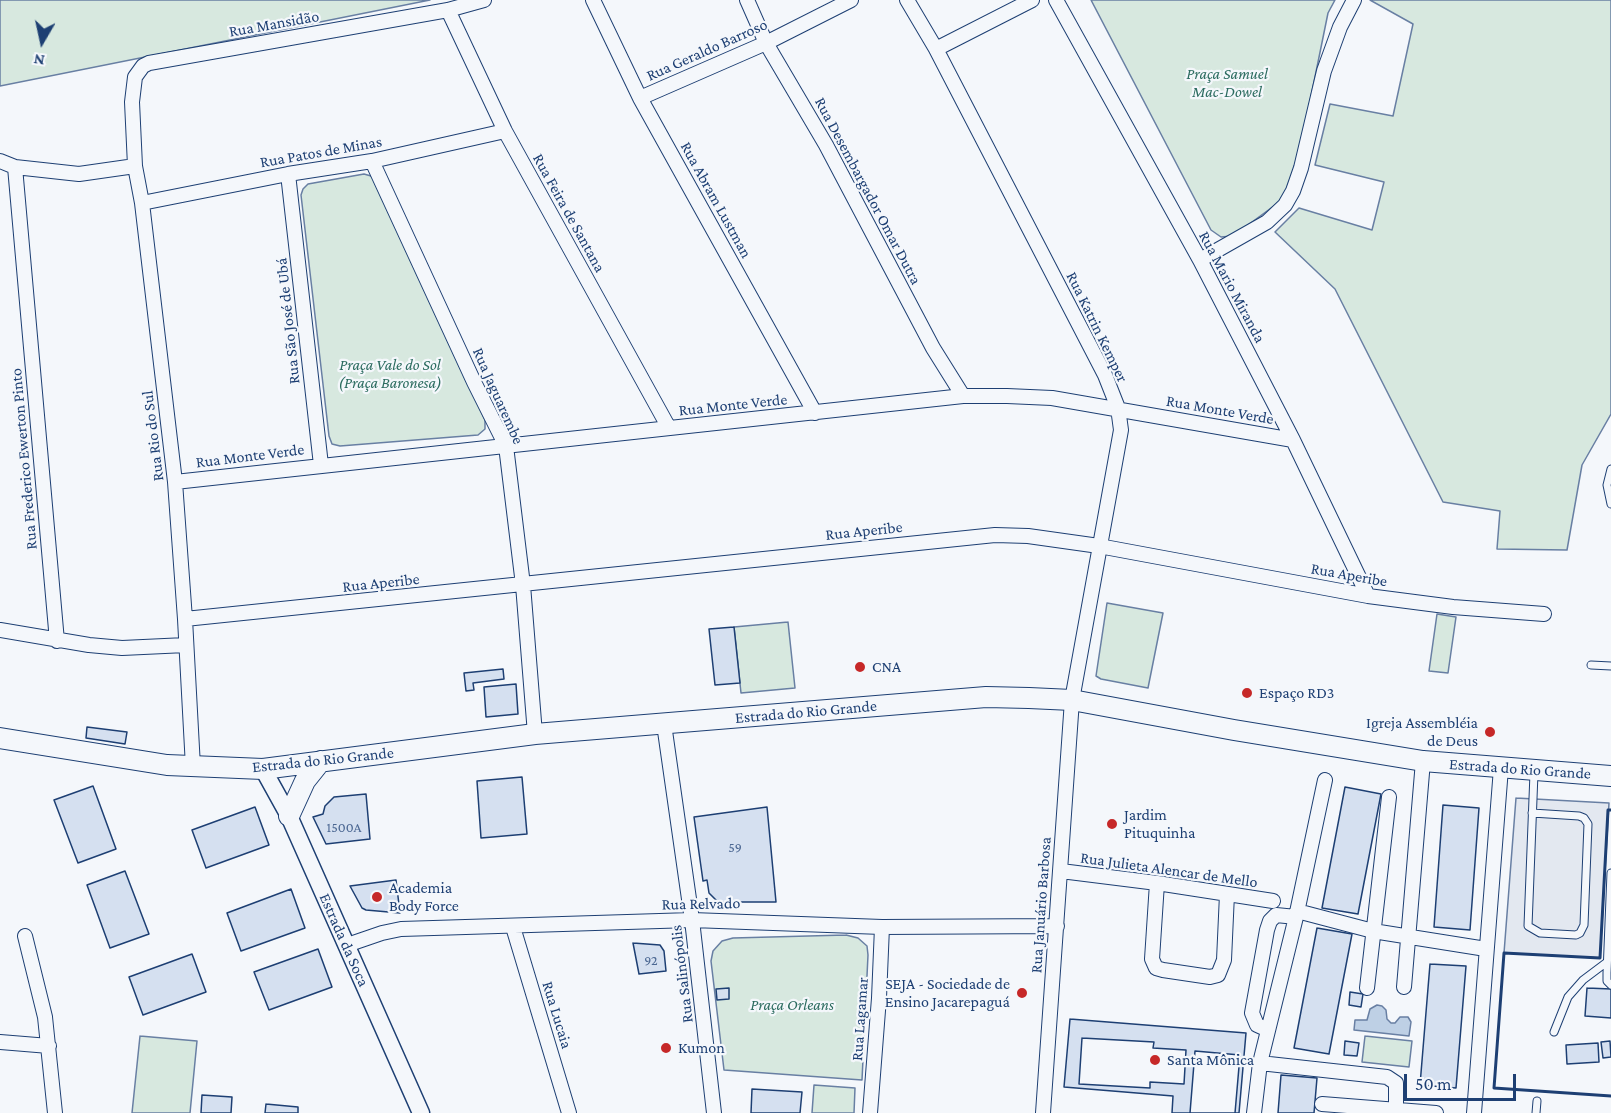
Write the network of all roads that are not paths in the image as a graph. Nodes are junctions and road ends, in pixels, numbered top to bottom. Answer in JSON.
{"nodes":[{"id":1,"x":484,"y":0,"type":"edge"},
{"id":2,"x":593,"y":0,"type":"edge"},
{"id":3,"x":747,"y":0,"type":"edge"},
{"id":4,"x":851,"y":0,"type":"edge"},
{"id":5,"x":907,"y":0,"type":"edge"},
{"id":6,"x":1032,"y":0,"type":"edge"},
{"id":7,"x":1056,"y":0,"type":"edge"},
{"id":8,"x":1354,"y":0,"type":"edge"},
{"id":9,"x":448,"y":10,"type":"junction"},
{"id":10,"x":766,"y":43,"type":"junction"},
{"id":11,"x":936,"y":49,"type":"junction"},
{"id":12,"x":640,"y":98,"type":"junction"},
{"id":13,"x":132,"y":102,"type":"joint"},
{"id":14,"x":505,"y":131,"type":"junction"},
{"id":15,"x":0,"y":161,"type":"edge"},
{"id":16,"x":372,"y":161,"type":"junction"},
{"id":17,"x":135,"y":166,"type":"junction"},
{"id":18,"x":15,"y":167,"type":"junction"},
{"id":19,"x":288,"y":174,"type":"junction"},
{"id":20,"x":142,"y":203,"type":"junction"},
{"id":21,"x":1200,"y":260,"type":"junction"},
{"id":22,"x":963,"y":396,"type":"junction"},
{"id":23,"x":1118,"y":408,"type":"junction"},
{"id":24,"x":815,"y":412,"type":"junction"},
{"id":25,"x":669,"y":428,"type":"junction"},
{"id":26,"x":1293,"y":440,"type":"junction"},
{"id":27,"x":506,"y":446,"type":"junction"},
{"id":28,"x":321,"y":465,"type":"junction"},
{"id":29,"x":1611,"y":469,"type":"edge"},
{"id":30,"x":175,"y":482,"type":"junction"},
{"id":31,"x":1611,"y":504,"type":"edge"},
{"id":32,"x":1099,"y":546,"type":"junction"},
{"id":33,"x":523,"y":585,"type":"junction"},
{"id":34,"x":1368,"y":596,"type":"junction"},
{"id":35,"x":1544,"y":614,"type":"dead end"},
{"id":36,"x":185,"y":619,"type":"junction"},
{"id":37,"x":0,"y":630,"type":"edge"},
{"id":38,"x":57,"y":641,"type":"junction"},
{"id":39,"x":186,"y":645,"type":"junction"},
{"id":40,"x":1591,"y":665,"type":"dead end"},
{"id":41,"x":1611,"y":666,"type":"edge"},
{"id":42,"x":1072,"y":700,"type":"junction"},
{"id":43,"x":664,"y":724,"type":"junction"},
{"id":44,"x":535,"y":734,"type":"junction"},
{"id":45,"x":0,"y":738,"type":"edge"},
{"id":46,"x":321,"y":761,"type":"junction"},
{"id":47,"x":1423,"y":761,"type":"junction"},
{"id":48,"x":193,"y":767,"type":"junction"},
{"id":49,"x":1501,"y":768,"type":"junction"},
{"id":50,"x":263,"y":769,"type":"junction"},
{"id":51,"x":1534,"y":771,"type":"junction"},
{"id":52,"x":1611,"y":776,"type":"edge"},
{"id":53,"x":1325,"y":780,"type":"dead end"},
{"id":54,"x":1389,"y":797,"type":"dead end"},
{"id":55,"x":1532,"y":813,"type":"junction"},
{"id":56,"x":289,"y":816,"type":"junction"},
{"id":57,"x":1061,"y":871,"type":"junction"},
{"id":58,"x":1611,"y":873,"type":"edge"},
{"id":59,"x":1157,"y":883,"type":"junction"},
{"id":60,"x":1227,"y":894,"type":"junction"},
{"id":61,"x":1273,"y":901,"type":"dead end"},
{"id":62,"x":1297,"y":914,"type":"junction"},
{"id":63,"x":692,"y":920,"type":"junction"},
{"id":64,"x":1057,"y":926,"type":"junction"},
{"id":65,"x":513,"y":927,"type":"junction"},
{"id":66,"x":882,"y":927,"type":"junction"},
{"id":67,"x":1373,"y":931,"type":"junction"},
{"id":68,"x":25,"y":936,"type":"dead end"},
{"id":69,"x":1408,"y":938,"type":"junction"},
{"id":70,"x":347,"y":945,"type":"junction"},
{"id":71,"x":1486,"y":949,"type":"junction"},
{"id":72,"x":1607,"y":962,"type":"junction"},
{"id":73,"x":1611,"y":985,"type":"edge"},
{"id":74,"x":1404,"y":987,"type":"dead end"},
{"id":75,"x":1367,"y":988,"type":"dead end"},
{"id":76,"x":1268,"y":1030,"type":"junction"},
{"id":77,"x":1554,"y":1032,"type":"dead end"},
{"id":78,"x":0,"y":1042,"type":"edge"},
{"id":79,"x":49,"y":1046,"type":"junction"},
{"id":80,"x":1260,"y":1064,"type":"junction"},
{"id":81,"x":1537,"y":1101,"type":"dead end"},
{"id":82,"x":1322,"y":1104,"type":"dead end"},
{"id":83,"x":1396,"y":1110,"type":"junction"},
{"id":84,"x":55,"y":1113,"type":"edge"},
{"id":85,"x":421,"y":1113,"type":"edge"},
{"id":86,"x":569,"y":1113,"type":"edge"},
{"id":87,"x":714,"y":1113,"type":"edge"},
{"id":88,"x":870,"y":1113,"type":"edge"},
{"id":89,"x":1043,"y":1113,"type":"edge"},
{"id":90,"x":1254,"y":1113,"type":"edge"},
{"id":91,"x":1437,"y":1113,"type":"edge"},
{"id":92,"x":1474,"y":1113,"type":"edge"},
{"id":93,"x":1536,"y":1113,"type":"edge"}],
"edges":[{"from":1,"to":9,"type":"street","name":"Rua Mansidão"},
{"from":2,"to":12,"type":"street","name":"Rua Abram Lustman"},
{"from":3,"to":10,"type":"street","name":"Rua Desembargador Omar Dutra"},
{"from":4,"to":10,"type":"street","name":"Rua Geraldo Barroso"},
{"from":5,"to":11,"type":"street","name":"Rua Katrin Kemper"},
{"from":6,"to":11,"type":"street"},
{"from":7,"to":21,"type":"street","name":"Rua Mario Miranda"},
{"from":8,"to":21,"type":"street"},
{"from":9,"to":13,"type":"street","name":"Rua Mansidão"},
{"from":9,"to":14,"type":"street","name":"Rua Feira de Santana"},
{"from":10,"to":12,"type":"street","name":"Rua Geraldo Barroso"},
{"from":10,"to":22,"type":"street","name":"Rua Desembargador Omar Dutra"},
{"from":11,"to":23,"type":"street","name":"Rua Katrin Kemper"},
{"from":12,"to":24,"type":"street","name":"Rua Abram Lustman"},
{"from":13,"to":17,"type":"street","name":"Rua Rio do Sul"},
{"from":14,"to":16,"type":"street","name":"Rua Patos de Minas"},
{"from":14,"to":25,"type":"street","name":"Rua Feira de Santana"},
{"from":15,"to":18,"type":"street"},
{"from":16,"to":19,"type":"street","name":"Rua Patos de Minas"},
{"from":16,"to":27,"type":"street","name":"Rua Jaguarembe"},
{"from":17,"to":18,"type":"street"},
{"from":17,"to":20,"type":"street","name":"Rua Rio do Sul"},
{"from":18,"to":38,"type":"street","name":"Rua Frederico Ewerton Pinto"},
{"from":19,"to":20,"type":"street","name":"Rua Patos de Minas"},
{"from":19,"to":28,"type":"street","name":"Rua São José de Ubá"},
{"from":20,"to":30,"type":"street","name":"Rua Rio do Sul"},
{"from":21,"to":26,"type":"street","name":"Rua Mario Miranda"},
{"from":22,"to":23,"type":"street","name":"Rua Monte Verde"},
{"from":22,"to":24,"type":"street","name":"Rua Monte Verde"},
{"from":23,"to":26,"type":"street","name":"Rua Monte Verde"},
{"from":23,"to":32,"type":"street","name":"Rua Katrin Kemper"},
{"from":24,"to":25,"type":"street","name":"Rua Monte Verde"},
{"from":25,"to":27,"type":"street","name":"Rua Monte Verde"},
{"from":26,"to":34,"type":"street","name":"Rua Mario Miranda"},
{"from":27,"to":28,"type":"street","name":"Rua Monte Verde"},
{"from":27,"to":33,"type":"street","name":"Rua Jaguarembe"},
{"from":28,"to":30,"type":"street","name":"Rua Monte Verde"},
{"from":29,"to":31,"type":"lane"},
{"from":30,"to":36,"type":"street","name":"Rua Rio do Sul"},
{"from":32,"to":33,"type":"street","name":"Rua Aperibe"},
{"from":32,"to":34,"type":"street","name":"Rua Aperibe"},
{"from":32,"to":42,"type":"street","name":"Rua Katrin Kemper"},
{"from":33,"to":36,"type":"street","name":"Rua Aperibe"},
{"from":33,"to":44,"type":"street","name":"Rua Jaguarembe"},
{"from":34,"to":35,"type":"street","name":"Rua Aperibe"},
{"from":36,"to":39,"type":"street","name":"Rua Rio do Sul"},
{"from":37,"to":38,"type":"street"},
{"from":38,"to":39,"type":"street"},
{"from":39,"to":48,"type":"street","name":"Rua Rio do Sul"},
{"from":40,"to":41,"type":"lane"},
{"from":42,"to":43,"type":"main road","name":"Estrada do Rio Grande"},
{"from":42,"to":47,"type":"main road","name":"Estrada do Rio Grande"},
{"from":42,"to":57,"type":"street","name":"Rua Januário Barbosa"},
{"from":43,"to":44,"type":"main road","name":"Estrada do Rio Grande"},
{"from":43,"to":63,"type":"street","name":"Rua Salinópolis"},
{"from":44,"to":46,"type":"main road","name":"Estrada do Rio Grande"},
{"from":45,"to":48,"type":"main road","name":"Estrada do Rio Grande"},
{"from":46,"to":50,"type":"main road","name":"Estrada do Rio Grande"},
{"from":46,"to":56,"type":"main road"},
{"from":47,"to":49,"type":"main road","name":"Estrada do Rio Grande"},
{"from":47,"to":69,"type":"street"},
{"from":48,"to":50,"type":"main road","name":"Estrada do Rio Grande"},
{"from":49,"to":51,"type":"main road","name":"Estrada do Rio Grande"},
{"from":49,"to":71,"type":"street"},
{"from":50,"to":56,"type":"street","name":"Estrada da Soca"},
{"from":51,"to":52,"type":"main road","name":"Estrada do Rio Grande"},
{"from":51,"to":55,"type":"lane"},
{"from":53,"to":62,"type":"street"},
{"from":54,"to":67,"type":"street"},
{"from":55,"to":55,"type":"lane"},
{"from":56,"to":70,"type":"street","name":"Estrada da Soca"},
{"from":57,"to":59,"type":"street","name":"Rua Julieta Alencar de Mello"},
{"from":57,"to":64,"type":"street","name":"Rua Januário Barbosa"},
{"from":58,"to":72,"type":"lane"},
{"from":59,"to":60,"type":"street","name":"Rua Julieta Alencar de Mello"},
{"from":59,"to":60,"type":"street"},
{"from":60,"to":61,"type":"street","name":"Rua Julieta Alencar de Mello"},
{"from":62,"to":67,"type":"street"},
{"from":62,"to":76,"type":"street"},
{"from":62,"to":76,"type":"street"},
{"from":63,"to":65,"type":"street","name":"Rua Relvado"},
{"from":63,"to":66,"type":"street","name":"Rua Relvado"},
{"from":63,"to":87,"type":"street","name":"Rua Salinópolis"},
{"from":64,"to":66,"type":"street","name":"Rua Relvado"},
{"from":64,"to":89,"type":"street","name":"Rua Januário Barbosa"},
{"from":65,"to":70,"type":"street","name":"Rua Relvado"},
{"from":65,"to":86,"type":"street","name":"Rua Lucaia"},
{"from":66,"to":88,"type":"street","name":"Rua Lagamar"},
{"from":67,"to":69,"type":"street"},
{"from":67,"to":75,"type":"street"},
{"from":68,"to":79,"type":"street"},
{"from":69,"to":71,"type":"street"},
{"from":69,"to":74,"type":"street"},
{"from":70,"to":85,"type":"street","name":"Estrada da Soca"},
{"from":71,"to":92,"type":"street"},
{"from":72,"to":73,"type":"lane"},
{"from":72,"to":77,"type":"lane"},
{"from":76,"to":80,"type":"street"},
{"from":78,"to":79,"type":"street"},
{"from":79,"to":84,"type":"street"},
{"from":80,"to":83,"type":"street"},
{"from":80,"to":90,"type":"street"},
{"from":81,"to":93,"type":"lane"},
{"from":82,"to":83,"type":"street"},
{"from":83,"to":91,"type":"street"}]}
